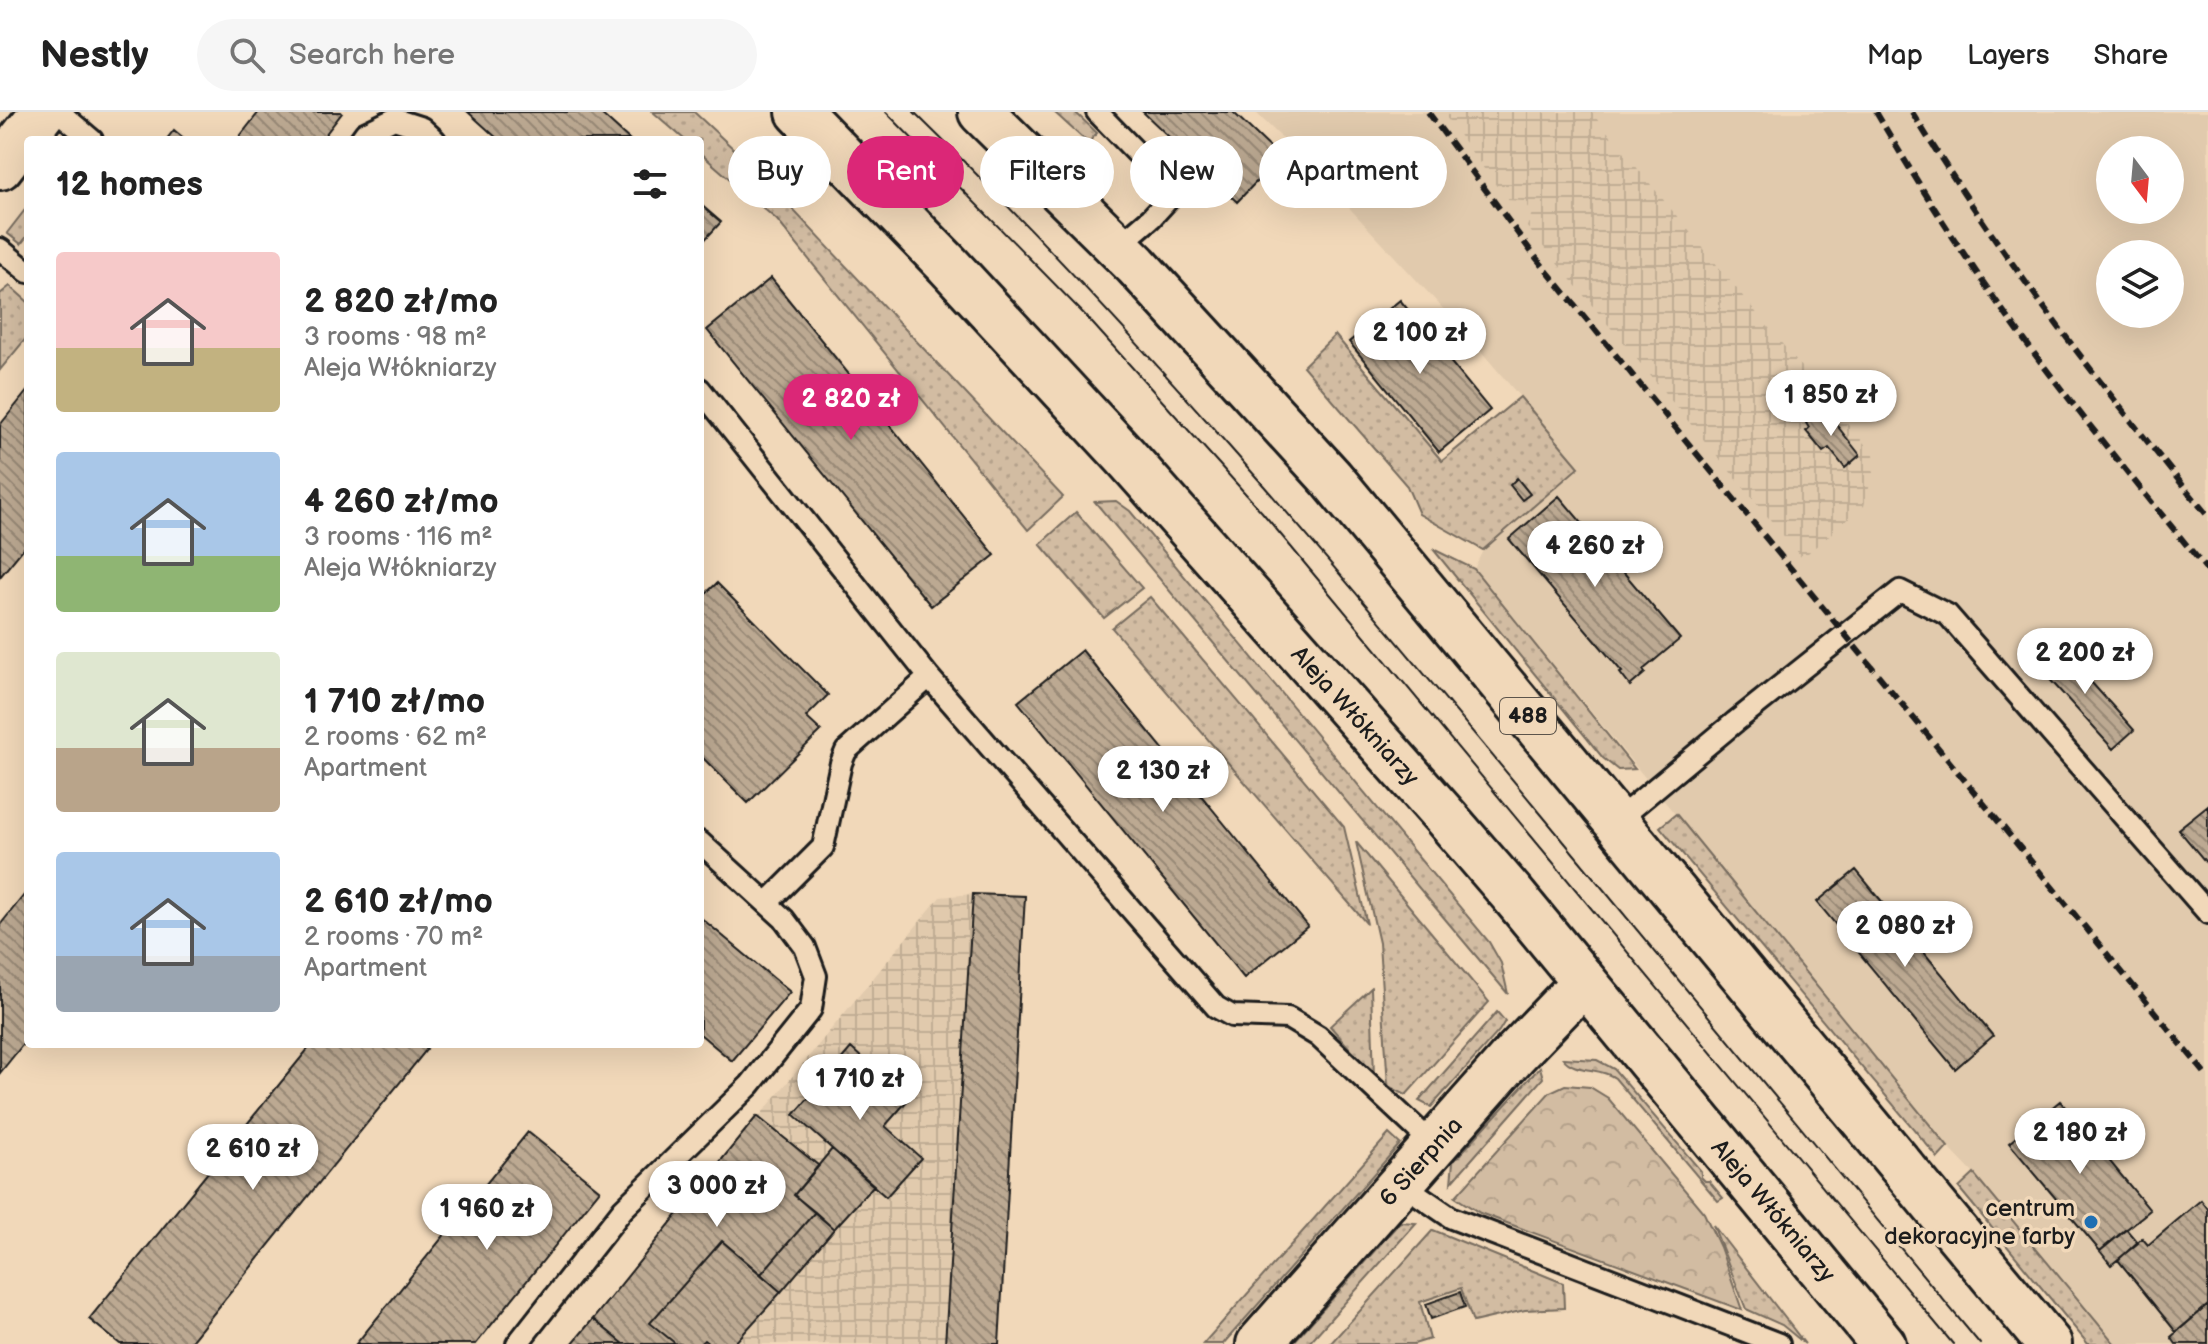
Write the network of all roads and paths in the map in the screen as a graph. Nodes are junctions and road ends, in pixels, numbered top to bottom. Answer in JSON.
{"nodes":[{"id":1,"x":43,"y":112,"type":"edge"},
{"id":2,"x":59,"y":112,"type":"edge"},
{"id":3,"x":799,"y":112,"type":"edge"},
{"id":4,"x":981,"y":112,"type":"edge"},
{"id":5,"x":1097,"y":112,"type":"edge"},
{"id":6,"x":24,"y":136,"type":"edge"},
{"id":7,"x":24,"y":136,"type":"edge"},
{"id":8,"x":87,"y":136,"type":"edge"},
{"id":9,"x":363,"y":136,"type":"edge"},
{"id":10,"x":431,"y":136,"type":"edge"},
{"id":11,"x":0,"y":167,"type":"edge"},
{"id":12,"x":1117,"y":247,"type":"junction"},
{"id":13,"x":0,"y":249,"type":"edge"},
{"id":14,"x":24,"y":269,"type":"edge"},
{"id":15,"x":704,"y":394,"type":"edge"},
{"id":16,"x":929,"y":677,"type":"junction"},
{"id":17,"x":1616,"y":821,"type":"junction"},
{"id":18,"x":704,"y":846,"type":"edge"},
{"id":19,"x":767,"y":903,"type":"junction"},
{"id":20,"x":2208,"y":913,"type":"edge"},
{"id":21,"x":1584,"y":982,"type":"junction"},
{"id":22,"x":1435,"y":1146,"type":"junction"},
{"id":23,"x":1401,"y":1183,"type":"junction"},
{"id":24,"x":517,"y":1344,"type":"edge"},
{"id":25,"x":1259,"y":1344,"type":"edge"},
{"id":26,"x":1779,"y":1344,"type":"edge"},
{"id":27,"x":1883,"y":1344,"type":"edge"},
{"id":28,"x":2049,"y":1344,"type":"edge"}],
"edges":[{"from":1,"to":7,"type":"main road"},
{"from":2,"to":8,"type":"lane"},
{"from":3,"to":21,"type":"main road","name":"Aleja Włókniarzy"},
{"from":4,"to":12,"type":"main road","number":"488"},
{"from":5,"to":12,"type":"lane"},
{"from":6,"to":11,"type":"main road"},
{"from":9,"to":10,"type":"lane"},
{"from":12,"to":17,"type":"main road","number":"488"},
{"from":13,"to":14,"type":"lane"},
{"from":15,"to":16,"type":"lane"},
{"from":16,"to":19,"type":"lane"},
{"from":16,"to":22,"type":"lane"},
{"from":17,"to":20,"type":"lane"},
{"from":17,"to":28,"type":"main road","number":"488"},
{"from":18,"to":19,"type":"lane"},
{"from":19,"to":24,"type":"lane"},
{"from":21,"to":22,"type":"main road","name":"6 Sierpnia"},
{"from":21,"to":27,"type":"main road","name":"Aleja Włókniarzy"},
{"from":22,"to":23,"type":"main road","name":"6 Sierpnia"},
{"from":23,"to":25,"type":"main road","name":"6 Sierpnia"},
{"from":23,"to":26,"type":"lane"}]}
